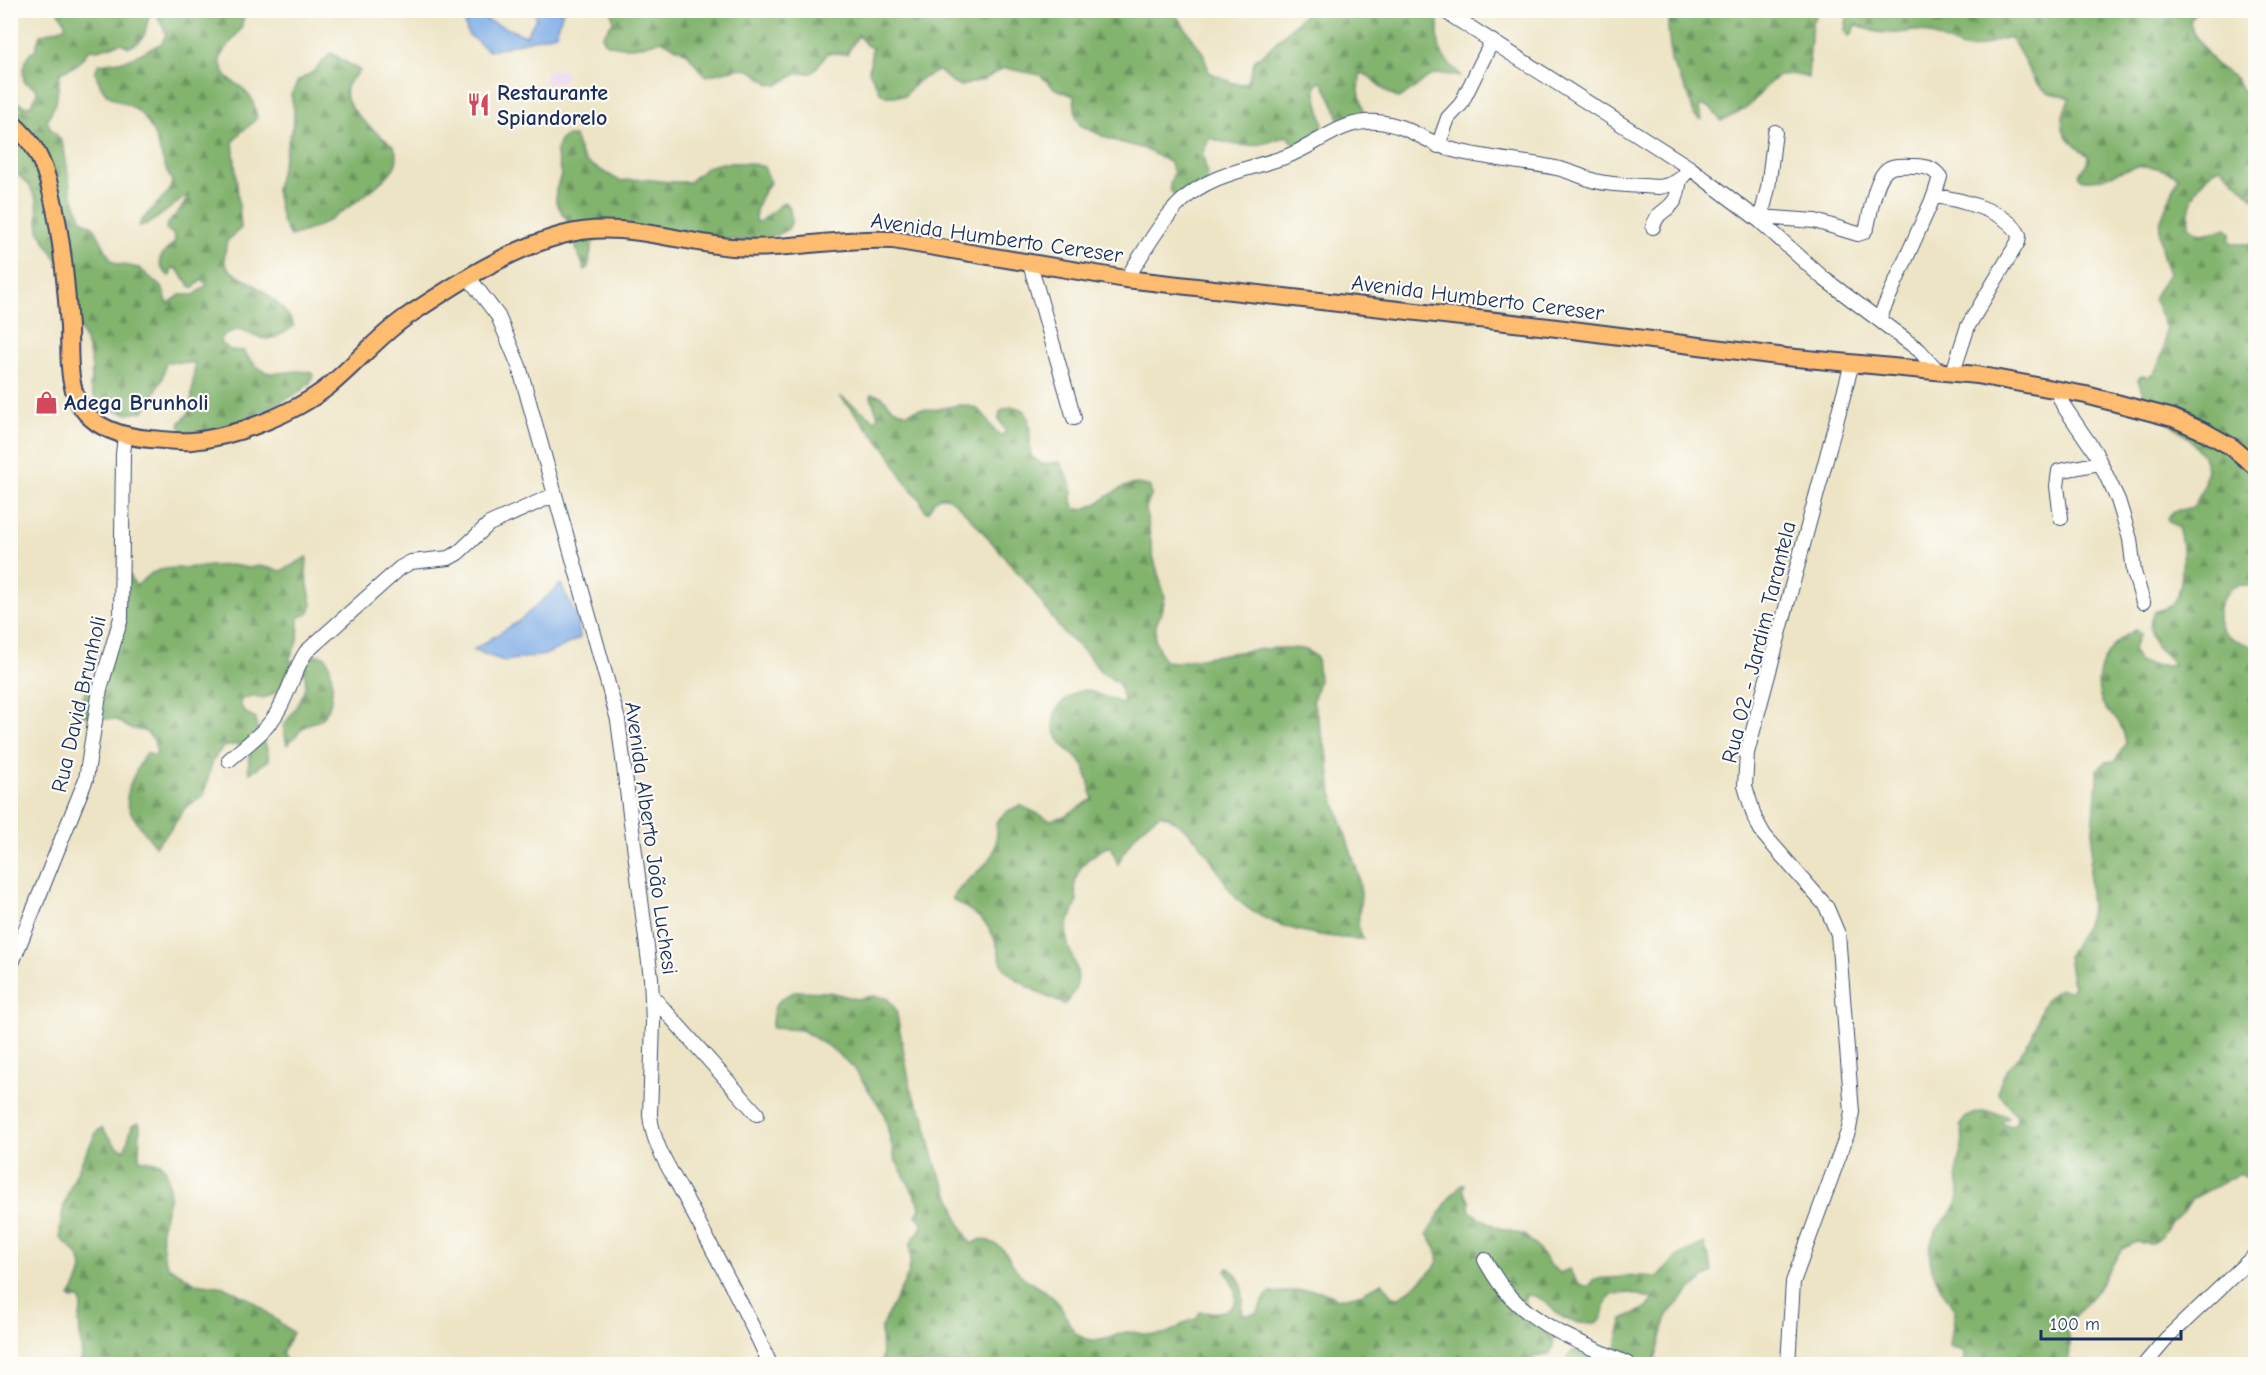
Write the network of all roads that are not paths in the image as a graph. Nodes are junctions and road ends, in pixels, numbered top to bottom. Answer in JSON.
{"nodes":[{"id":1,"x":1443,"y":10,"type":"edge"},
{"id":2,"x":1492,"y":41,"type":"junction"},
{"id":3,"x":10,"y":121,"type":"edge"},
{"id":4,"x":1775,"y":132,"type":"dead end"},
{"id":5,"x":1438,"y":146,"type":"junction"},
{"id":6,"x":1690,"y":168,"type":"junction"},
{"id":7,"x":1680,"y":180,"type":"junction"},
{"id":8,"x":1934,"y":196,"type":"junction"},
{"id":9,"x":1760,"y":219,"type":"junction"},
{"id":10,"x":1653,"y":227,"type":"dead end"},
{"id":11,"x":1030,"y":264,"type":"junction"},
{"id":12,"x":469,"y":278,"type":"junction"},
{"id":13,"x":1126,"y":279,"type":"junction"},
{"id":14,"x":1879,"y":319,"type":"junction"},
{"id":15,"x":1905,"y":340,"type":"junction"},
{"id":16,"x":1852,"y":363,"type":"junction"},
{"id":17,"x":1905,"y":367,"type":"junction"},
{"id":18,"x":1945,"y":370,"type":"junction"},
{"id":19,"x":2056,"y":389,"type":"junction"},
{"id":20,"x":1074,"y":418,"type":"dead end"},
{"id":21,"x":125,"y":436,"type":"junction"},
{"id":22,"x":2100,"y":463,"type":"junction"},
{"id":23,"x":2256,"y":467,"type":"edge"},
{"id":24,"x":554,"y":495,"type":"junction"},
{"id":25,"x":2061,"y":518,"type":"dead end"},
{"id":26,"x":2143,"y":602,"type":"dead end"},
{"id":27,"x":229,"y":760,"type":"dead end"},
{"id":28,"x":10,"y":968,"type":"edge"},
{"id":29,"x":652,"y":996,"type":"junction"},
{"id":30,"x":757,"y":1114,"type":"dead end"},
{"id":31,"x":2256,"y":1254,"type":"edge"},
{"id":32,"x":1485,"y":1260,"type":"dead end"},
{"id":33,"x":770,"y":1365,"type":"edge"},
{"id":34,"x":1628,"y":1365,"type":"edge"},
{"id":35,"x":1788,"y":1365,"type":"edge"},
{"id":36,"x":2145,"y":1365,"type":"edge"}],
"edges":[{"from":1,"to":2,"type":"street"},
{"from":2,"to":5,"type":"street"},
{"from":2,"to":6,"type":"street"},
{"from":3,"to":21,"type":"main road","name":"Avenida Humberto Cereser"},
{"from":4,"to":9,"type":"street"},
{"from":5,"to":7,"type":"street"},
{"from":5,"to":13,"type":"street"},
{"from":6,"to":7,"type":"street"},
{"from":6,"to":9,"type":"street"},
{"from":7,"to":10,"type":"street"},
{"from":8,"to":9,"type":"street"},
{"from":8,"to":14,"type":"street"},
{"from":8,"to":18,"type":"street"},
{"from":9,"to":14,"type":"street"},
{"from":11,"to":12,"type":"main road","name":"Avenida Humberto Cereser"},
{"from":11,"to":13,"type":"main road","name":"Avenida Humberto Cereser"},
{"from":11,"to":20,"type":"street"},
{"from":12,"to":21,"type":"main road","name":"Avenida Humberto Cereser"},
{"from":12,"to":24,"type":"street","name":"Avenida Alberto João Luchesi"},
{"from":13,"to":16,"type":"main road","name":"Avenida Humberto Cereser"},
{"from":14,"to":15,"type":"street"},
{"from":15,"to":17,"type":"street"},
{"from":15,"to":18,"type":"street"},
{"from":16,"to":17,"type":"main road","name":"Avenida Humberto Cereser"},
{"from":16,"to":35,"type":"street","name":"Rua 02 - Jardim Tarantela"},
{"from":17,"to":18,"type":"main road","name":"Avenida Humberto Cereser"},
{"from":18,"to":19,"type":"main road","name":"Avenida Humberto Cereser"},
{"from":19,"to":22,"type":"street"},
{"from":19,"to":23,"type":"main road","name":"Avenida Humberto Cereser"},
{"from":21,"to":28,"type":"street","name":"Rua David Brunholi"},
{"from":22,"to":25,"type":"street"},
{"from":22,"to":26,"type":"street"},
{"from":24,"to":27,"type":"street"},
{"from":24,"to":29,"type":"street","name":"Avenida Alberto João Luchesi"},
{"from":29,"to":30,"type":"street"},
{"from":29,"to":33,"type":"street","name":"Avenida Alberto João Luchesi"},
{"from":31,"to":36,"type":"street"},
{"from":32,"to":34,"type":"street"}]}
